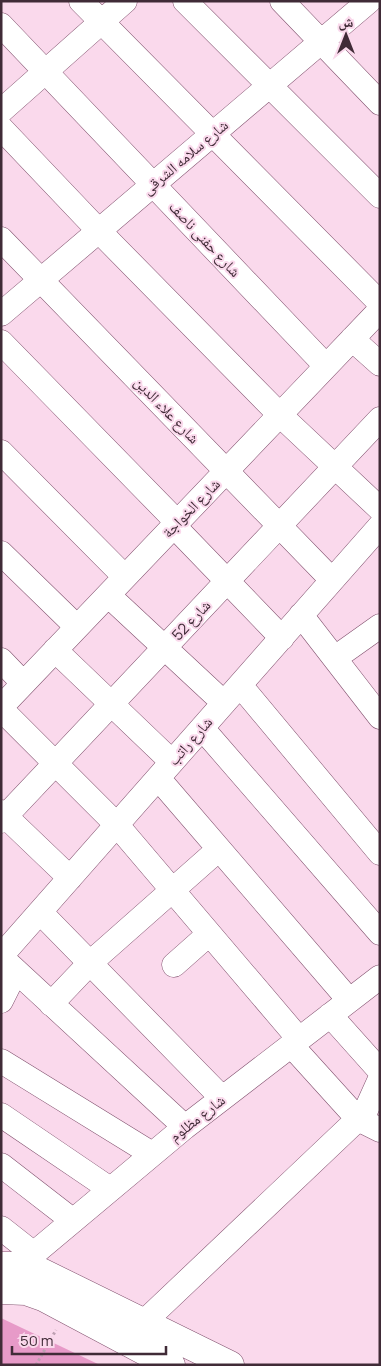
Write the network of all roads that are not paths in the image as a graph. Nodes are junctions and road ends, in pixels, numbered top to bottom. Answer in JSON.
{"nodes":[{"id":1,"x":81,"y":1,"type":"edge"},
{"id":2,"x":125,"y":1,"type":"edge"},
{"id":3,"x":185,"y":1,"type":"edge"},
{"id":4,"x":282,"y":1,"type":"edge"},
{"id":5,"x":369,"y":1,"type":"edge"},
{"id":6,"x":101,"y":22,"type":"junction"},
{"id":7,"x":1,"y":25,"type":"edge"},
{"id":8,"x":321,"y":42,"type":"junction"},
{"id":9,"x":46,"y":71,"type":"junction"},
{"id":10,"x":269,"y":86,"type":"junction"},
{"id":11,"x":380,"y":104,"type":"edge"},
{"id":12,"x":1,"y":111,"type":"edge"},
{"id":13,"x":1,"y":128,"type":"edge"},
{"id":14,"x":212,"y":134,"type":"junction"},
{"id":15,"x":153,"y":184,"type":"junction"},
{"id":16,"x":380,"y":196,"type":"edge"},
{"id":17,"x":98,"y":230,"type":"junction"},
{"id":18,"x":1,"y":239,"type":"edge"},
{"id":19,"x":41,"y":280,"type":"junction"},
{"id":20,"x":380,"y":303,"type":"edge"},
{"id":21,"x":380,"y":310,"type":"edge"},
{"id":22,"x":1,"y":314,"type":"edge"},
{"id":23,"x":352,"y":339,"type":"junction"},
{"id":24,"x":1,"y":342,"type":"edge"},
{"id":25,"x":380,"y":364,"type":"edge"},
{"id":26,"x":326,"y":366,"type":"junction"},
{"id":27,"x":280,"y":415,"type":"junction"},
{"id":28,"x":380,"y":419,"type":"edge"},
{"id":29,"x":1,"y":452,"type":"edge"},
{"id":30,"x":336,"y":466,"type":"junction"},
{"id":31,"x":226,"y":471,"type":"junction"},
{"id":32,"x":380,"y":509,"type":"edge"},
{"id":33,"x":175,"y":524,"type":"junction"},
{"id":34,"x":280,"y":526,"type":"junction"},
{"id":35,"x":380,"y":526,"type":"edge"},
{"id":36,"x":1,"y":553,"type":"edge"},
{"id":37,"x":125,"y":577,"type":"junction"},
{"id":38,"x":332,"y":580,"type":"junction"},
{"id":39,"x":227,"y":582,"type":"junction"},
{"id":40,"x":108,"y":595,"type":"junction"},
{"id":41,"x":301,"y":615,"type":"junction"},
{"id":42,"x":380,"y":626,"type":"edge"},
{"id":43,"x":77,"y":628,"type":"junction"},
{"id":44,"x":282,"y":638,"type":"junction"},
{"id":45,"x":165,"y":648,"type":"junction"},
{"id":46,"x":55,"y":650,"type":"junction"},
{"id":47,"x":335,"y":658,"type":"junction"},
{"id":48,"x":1,"y":660,"type":"edge"},
{"id":49,"x":24,"y":683,"type":"junction"},
{"id":50,"x":240,"y":685,"type":"junction"},
{"id":51,"x":224,"y":703,"type":"junction"},
{"id":52,"x":112,"y":705,"type":"junction"},
{"id":53,"x":1,"y":708,"type":"edge"},
{"id":54,"x":380,"y":717,"type":"edge"},
{"id":55,"x":202,"y":728,"type":"junction"},
{"id":56,"x":56,"y":764,"type":"junction"},
{"id":57,"x":165,"y":770,"type":"junction"},
{"id":58,"x":3,"y":817,"type":"edge"},
{"id":59,"x":117,"y":825,"type":"junction"},
{"id":60,"x":219,"y":849,"type":"junction"},
{"id":61,"x":380,"y":853,"type":"edge"},
{"id":62,"x":70,"y":878,"type":"junction"},
{"id":63,"x":172,"y":890,"type":"junction"},
{"id":64,"x":40,"y":912,"type":"junction"},
{"id":65,"x":380,"y":933,"type":"edge"},
{"id":66,"x":209,"y":934,"type":"junction"},
{"id":67,"x":5,"y":963,"type":"edge"},
{"id":68,"x":90,"y":963,"type":"junction"},
{"id":69,"x":174,"y":966,"type":"dead end"},
{"id":70,"x":380,"y":977,"type":"edge"},
{"id":71,"x":349,"y":1000,"type":"junction"},
{"id":72,"x":1,"y":1001,"type":"edge"},
{"id":73,"x":51,"y":1004,"type":"junction"},
{"id":74,"x":330,"y":1015,"type":"junction"},
{"id":75,"x":295,"y":1042,"type":"junction"},
{"id":76,"x":1,"y":1061,"type":"edge"},
{"id":77,"x":380,"y":1071,"type":"edge"},
{"id":78,"x":380,"y":1079,"type":"edge"},
{"id":79,"x":222,"y":1098,"type":"junction"},
{"id":80,"x":1,"y":1115,"type":"edge"},
{"id":81,"x":358,"y":1120,"type":"junction"},
{"id":82,"x":185,"y":1127,"type":"junction"},
{"id":83,"x":380,"y":1130,"type":"edge"},
{"id":84,"x":152,"y":1154,"type":"junction"},
{"id":85,"x":1,"y":1165,"type":"edge"},
{"id":86,"x":110,"y":1188,"type":"junction"},
{"id":87,"x":72,"y":1220,"type":"junction"},
{"id":88,"x":1,"y":1228,"type":"edge"},
{"id":89,"x":18,"y":1262,"type":"edge"},
{"id":90,"x":1,"y":1290,"type":"edge"},
{"id":91,"x":144,"y":1322,"type":"junction"},
{"id":92,"x":171,"y":1365,"type":"edge"},
{"id":93,"x":230,"y":1365,"type":"edge"}],
"edges":[{"from":1,"to":6,"type":"street"},
{"from":2,"to":6,"type":"street"},
{"from":3,"to":10,"type":"street"},
{"from":4,"to":8,"type":"street"},
{"from":5,"to":8,"type":"street","name":"شارع سلامه الشرقى"},
{"from":6,"to":9,"type":"street"},
{"from":6,"to":14,"type":"street"},
{"from":7,"to":9,"type":"street","name":"شارع حفنى ناصف"},
{"from":8,"to":10,"type":"street","name":"شارع سلامه الشرقى"},
{"from":8,"to":11,"type":"street"},
{"from":9,"to":12,"type":"street"},
{"from":9,"to":15,"type":"street","name":"شارع حفنى ناصف"},
{"from":10,"to":14,"type":"street","name":"شارع سلامه الشرقى"},
{"from":10,"to":16,"type":"street"},
{"from":13,"to":17,"type":"street"},
{"from":14,"to":15,"type":"street","name":"شارع سلامه الشرقى"},
{"from":14,"to":20,"type":"street"},
{"from":15,"to":17,"type":"street","name":"شارع سلامه الشرقى"},
{"from":15,"to":26,"type":"street","name":"شارع حفنى ناصف"},
{"from":17,"to":19,"type":"street","name":"شارع سلامه الشرقى"},
{"from":17,"to":27,"type":"street"},
{"from":18,"to":19,"type":"street","name":"شارع علاء الدين"},
{"from":19,"to":22,"type":"street","name":"شارع سلامه الشرقى"},
{"from":19,"to":31,"type":"street","name":"شارع علاء الدين"},
{"from":21,"to":23,"type":"street","name":"شارع الخواجة"},
{"from":23,"to":25,"type":"street"},
{"from":23,"to":26,"type":"street","name":"شارع الخواجة"},
{"from":24,"to":33,"type":"street"},
{"from":26,"to":27,"type":"street","name":"شارع الخواجة"},
{"from":27,"to":30,"type":"street"},
{"from":27,"to":31,"type":"street","name":"شارع الخواجة"},
{"from":28,"to":30,"type":"street","name":"شارع 52"},
{"from":29,"to":37,"type":"street"},
{"from":30,"to":32,"type":"street"},
{"from":30,"to":34,"type":"street","name":"شارع 52"},
{"from":31,"to":33,"type":"street","name":"شارع الخواجة"},
{"from":31,"to":34,"type":"street","name":"شارع علاء الدين"},
{"from":33,"to":37,"type":"street","name":"شارع الخواجة"},
{"from":33,"to":39,"type":"street"},
{"from":34,"to":38,"type":"street","name":"شارع علاء الدين"},
{"from":34,"to":39,"type":"street","name":"شارع 52"},
{"from":35,"to":38,"type":"street","name":"شارع راتب"},
{"from":36,"to":43,"type":"street"},
{"from":37,"to":40,"type":"street","name":"شارع الخواجة"},
{"from":38,"to":41,"type":"street","name":"شارع راتب"},
{"from":39,"to":44,"type":"street"},
{"from":39,"to":45,"type":"street","name":"شارع 52"},
{"from":40,"to":43,"type":"street","name":"شارع الخواجة"},
{"from":40,"to":45,"type":"street"},
{"from":41,"to":44,"type":"street","name":"شارع راتب"},
{"from":41,"to":47,"type":"street"},
{"from":42,"to":47,"type":"street"},
{"from":43,"to":46,"type":"street","name":"شارع الخواجة"},
{"from":44,"to":50,"type":"street","name":"شارع راتب"},
{"from":45,"to":51,"type":"street"},
{"from":45,"to":52,"type":"street","name":"شارع 52"},
{"from":46,"to":49,"type":"street","name":"شارع الخواجة"},
{"from":46,"to":52,"type":"street"},
{"from":47,"to":54,"type":"street"},
{"from":48,"to":49,"type":"street"},
{"from":49,"to":53,"type":"street","name":"شارع الخواجة"},
{"from":50,"to":51,"type":"street","name":"شارع راتب"},
{"from":50,"to":61,"type":"street"},
{"from":51,"to":55,"type":"street","name":"شارع راتب"},
{"from":52,"to":56,"type":"street","name":"شارع 52"},
{"from":52,"to":57,"type":"street"},
{"from":53,"to":56,"type":"street"},
{"from":55,"to":57,"type":"street","name":"شارع راتب"},
{"from":55,"to":65,"type":"street"},
{"from":56,"to":58,"type":"street","name":"شارع 52"},
{"from":56,"to":59,"type":"street"},
{"from":57,"to":59,"type":"street","name":"شارع راتب"},
{"from":57,"to":60,"type":"street"},
{"from":58,"to":62,"type":"street"},
{"from":59,"to":62,"type":"street","name":"شارع راتب"},
{"from":59,"to":63,"type":"street"},
{"from":60,"to":63,"type":"street"},
{"from":60,"to":71,"type":"street"},
{"from":62,"to":64,"type":"street","name":"شارع راتب"},
{"from":63,"to":66,"type":"street"},
{"from":63,"to":68,"type":"street"},
{"from":64,"to":67,"type":"street","name":"شارع راتب"},
{"from":64,"to":68,"type":"street"},
{"from":66,"to":69,"type":"street"},
{"from":66,"to":75,"type":"street"},
{"from":67,"to":72,"type":"street","name":"شارع راتب"},
{"from":67,"to":73,"type":"street"},
{"from":68,"to":73,"type":"street"},
{"from":68,"to":79,"type":"street"},
{"from":70,"to":71,"type":"street","name":"شارع مظلوم"},
{"from":71,"to":74,"type":"street","name":"شارع مظلوم"},
{"from":73,"to":82,"type":"street"},
{"from":74,"to":75,"type":"street","name":"شارع مظلوم"},
{"from":74,"to":77,"type":"street"},
{"from":75,"to":79,"type":"street","name":"شارع مظلوم"},
{"from":75,"to":81,"type":"street"},
{"from":76,"to":84,"type":"street"},
{"from":78,"to":81,"type":"street"},
{"from":79,"to":82,"type":"street","name":"شارع مظلوم"},
{"from":80,"to":86,"type":"street"},
{"from":81,"to":83,"type":"street"},
{"from":81,"to":91,"type":"street"},
{"from":82,"to":84,"type":"street","name":"شارع مظلوم"},
{"from":84,"to":86,"type":"street","name":"شارع مظلوم"},
{"from":85,"to":87,"type":"street"},
{"from":86,"to":87,"type":"street","name":"شارع مظلوم"},
{"from":87,"to":89,"type":"street","name":"شارع مظلوم"},
{"from":88,"to":89,"type":"street"},
{"from":89,"to":91,"type":"main road"},
{"from":90,"to":92,"type":"main road"},
{"from":91,"to":93,"type":"main road"}]}
